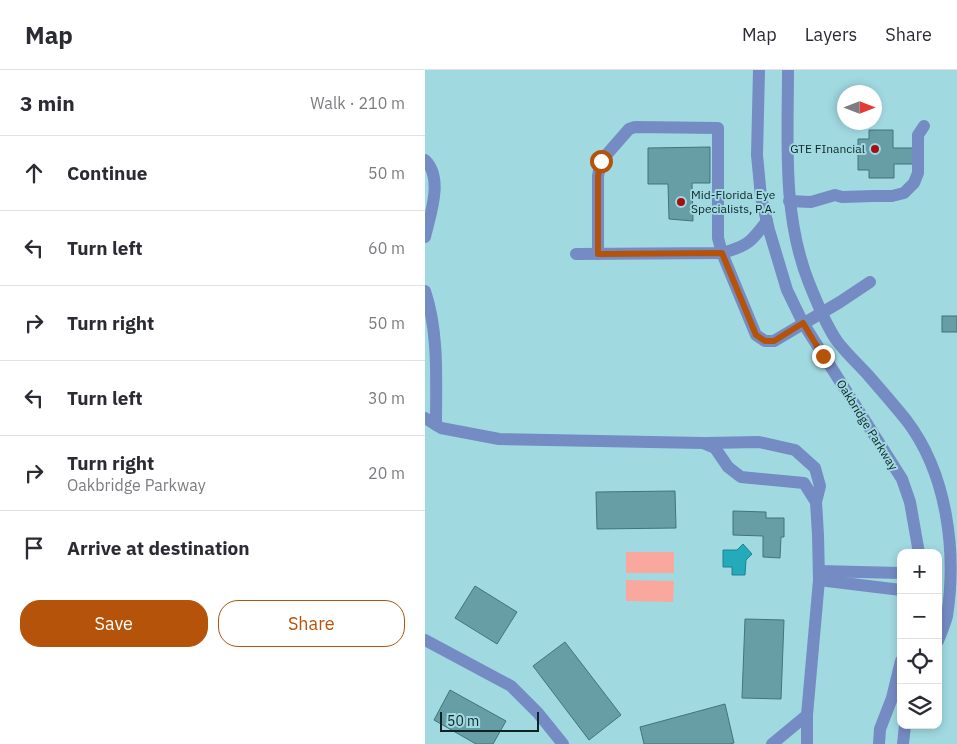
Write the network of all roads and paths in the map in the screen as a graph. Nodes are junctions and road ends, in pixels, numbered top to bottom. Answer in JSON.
{"nodes":[{"id":1,"x":759,"y":70,"type":"edge"},
{"id":2,"x":788,"y":70,"type":"edge"},
{"id":3,"x":924,"y":126,"type":"dead end"},
{"id":4,"x":425,"y":160,"type":"edge"},
{"id":5,"x":789,"y":201,"type":"junction"},
{"id":6,"x":767,"y":221,"type":"junction"},
{"id":7,"x":425,"y":238,"type":"edge"},
{"id":8,"x":722,"y":253,"type":"junction"},
{"id":9,"x":576,"y":254,"type":"dead end"},
{"id":10,"x":598,"y":254,"type":"junction"},
{"id":11,"x":870,"y":282,"type":"dead end"},
{"id":12,"x":425,"y":291,"type":"edge"},
{"id":13,"x":821,"y":312,"type":"junction"},
{"id":14,"x":803,"y":323,"type":"junction"},
{"id":15,"x":425,"y":418,"type":"edge"},
{"id":16,"x":436,"y":425,"type":"junction"},
{"id":17,"x":703,"y":443,"type":"junction"},
{"id":18,"x":816,"y":502,"type":"junction"},
{"id":19,"x":918,"y":549,"type":"edge"},
{"id":20,"x":897,"y":574,"type":"edge"},
{"id":21,"x":819,"y":575,"type":"junction"},
{"id":22,"x":949,"y":580,"type":"edge"},
{"id":23,"x":897,"y":589,"type":"edge"},
{"id":24,"x":939,"y":639,"type":"edge"},
{"id":25,"x":425,"y":640,"type":"edge"},
{"id":26,"x":897,"y":677,"type":"edge"},
{"id":27,"x":807,"y":715,"type":"junction"},
{"id":28,"x":905,"y":729,"type":"edge"},
{"id":29,"x":563,"y":744,"type":"edge"},
{"id":30,"x":772,"y":744,"type":"edge"},
{"id":31,"x":807,"y":744,"type":"edge"},
{"id":32,"x":879,"y":744,"type":"edge"},
{"id":33,"x":903,"y":744,"type":"edge"}],
"edges":[{"from":1,"to":6,"type":"street","name":"Oakbridge Parkway"},
{"from":2,"to":5,"type":"street","name":"Oakbridge Parkway"},
{"from":3,"to":5,"type":"street"},
{"from":4,"to":7,"type":"street"},
{"from":5,"to":13,"type":"street","name":"Oakbridge Parkway"},
{"from":6,"to":8,"type":"street"},
{"from":6,"to":14,"type":"street","name":"Oakbridge Parkway"},
{"from":8,"to":10,"type":"street"},
{"from":8,"to":10,"type":"street"},
{"from":8,"to":14,"type":"street"},
{"from":9,"to":10,"type":"street"},
{"from":11,"to":13,"type":"street"},
{"from":12,"to":16,"type":"street"},
{"from":13,"to":14,"type":"street"},
{"from":13,"to":22,"type":"street","name":"Oakbridge Parkway"},
{"from":14,"to":19,"type":"street","name":"Oakbridge Parkway"},
{"from":15,"to":16,"type":"street"},
{"from":16,"to":17,"type":"street"},
{"from":17,"to":18,"type":"street"},
{"from":17,"to":18,"type":"street"},
{"from":18,"to":21,"type":"street"},
{"from":20,"to":21,"type":"street"},
{"from":21,"to":23,"type":"street"},
{"from":21,"to":27,"type":"street"},
{"from":22,"to":24,"type":"street","name":"Oakbridge Parkway"},
{"from":25,"to":29,"type":"street"},
{"from":26,"to":32,"type":"street"},
{"from":27,"to":30,"type":"street"},
{"from":27,"to":31,"type":"street"},
{"from":28,"to":33,"type":"street"}]}
